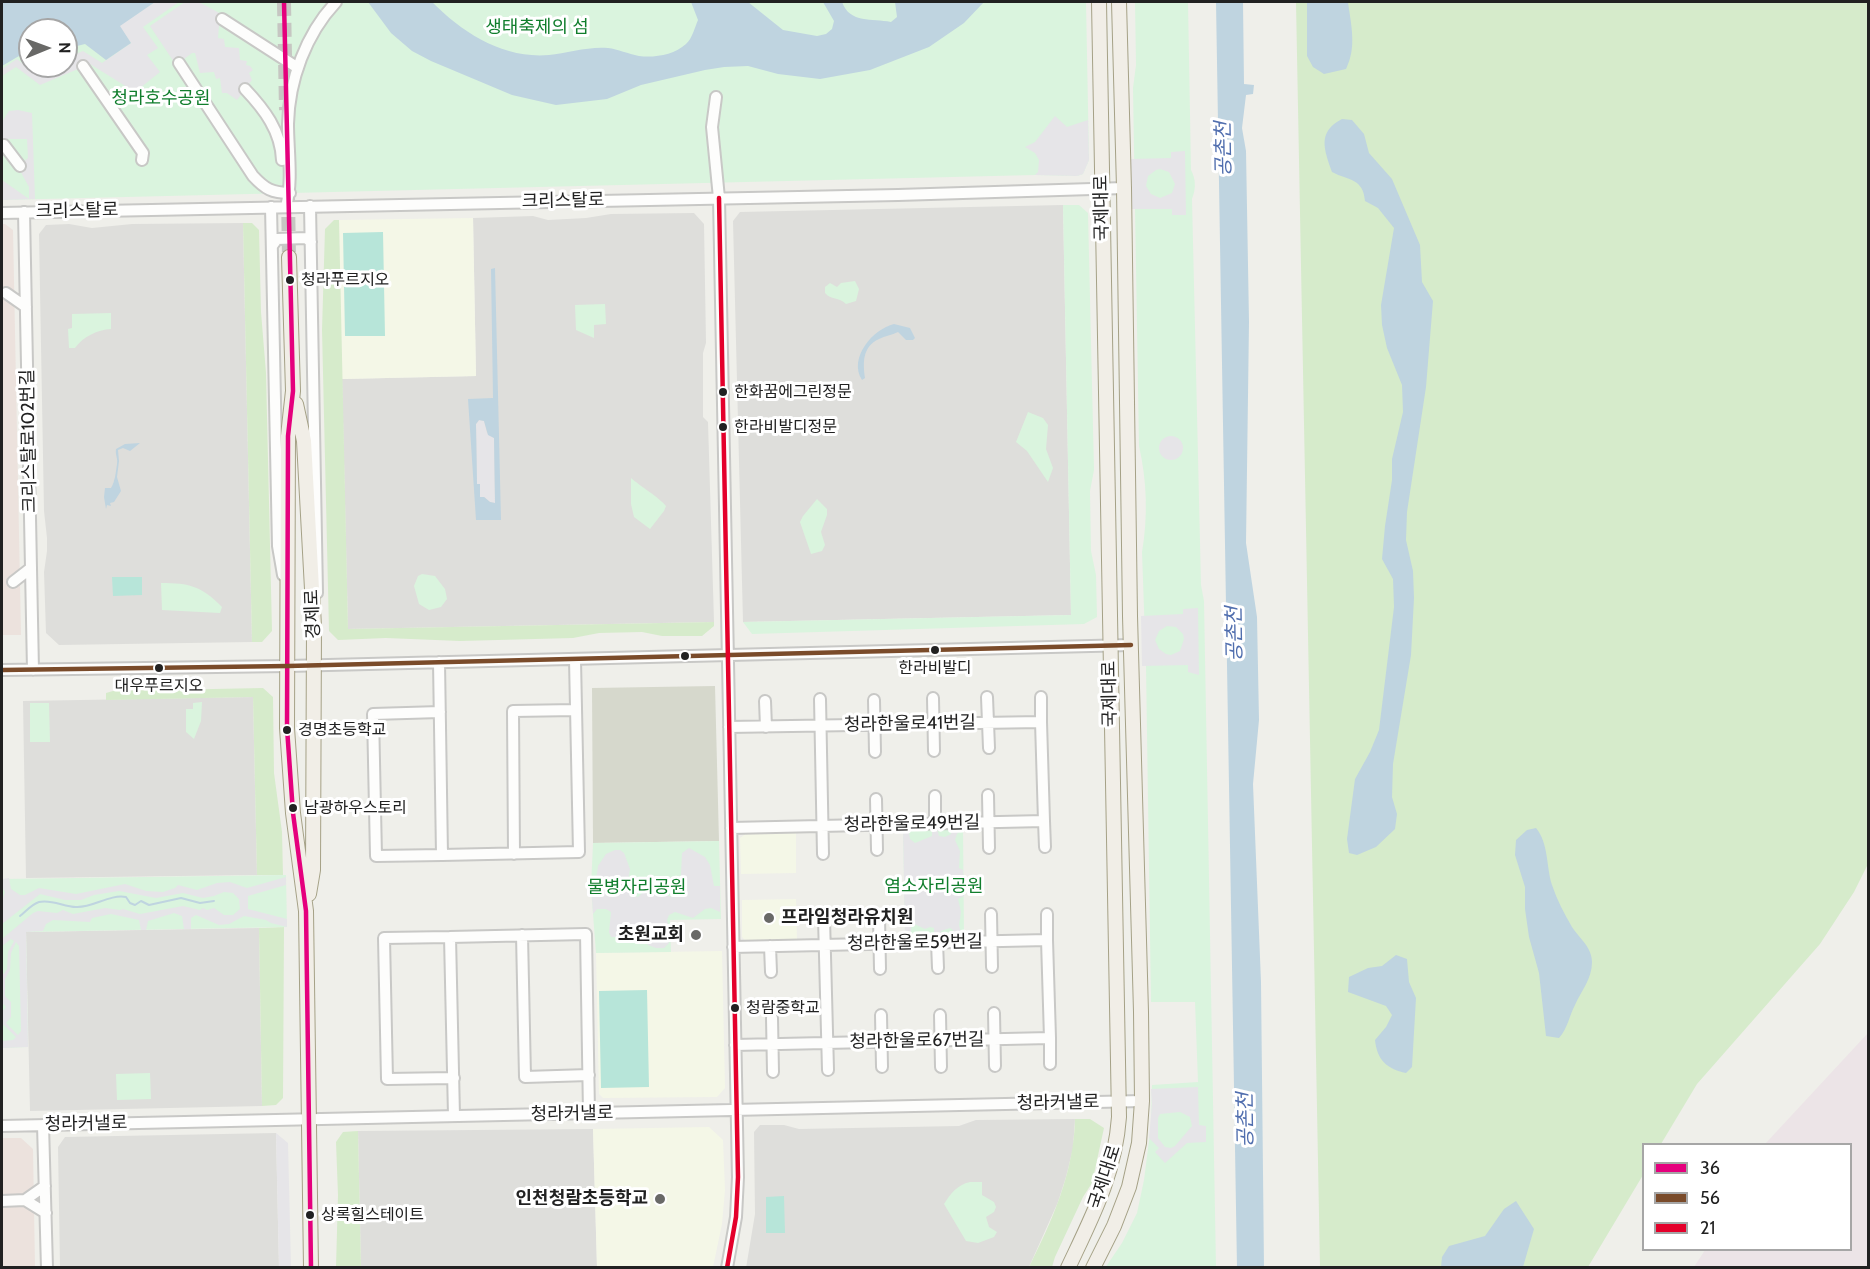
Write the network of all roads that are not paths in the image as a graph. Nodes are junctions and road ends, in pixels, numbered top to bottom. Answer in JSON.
{"nodes":[{"id":1,"x":1099,"y":2,"type":"edge"},
{"id":2,"x":1119,"y":2,"type":"edge"},
{"id":3,"x":333,"y":5,"type":"edge"},
{"id":4,"x":222,"y":19,"type":"dead end"},
{"id":5,"x":178,"y":63,"type":"dead end"},
{"id":6,"x":83,"y":66,"type":"dead end"},
{"id":7,"x":298,"y":68,"type":"junction"},
{"id":8,"x":245,"y":89,"type":"dead end"},
{"id":9,"x":716,"y":97,"type":"dead end"},
{"id":10,"x":4,"y":145,"type":"dead end"},
{"id":11,"x":142,"y":160,"type":"dead end"},
{"id":12,"x":20,"y":166,"type":"dead end"},
{"id":13,"x":1124,"y":188,"type":"junction"},
{"id":14,"x":1101,"y":189,"type":"junction"},
{"id":15,"x":286,"y":193,"type":"junction"},
{"id":16,"x":719,"y":198,"type":"junction"},
{"id":17,"x":310,"y":206,"type":"junction"},
{"id":18,"x":271,"y":207,"type":"junction"},
{"id":19,"x":286,"y":207,"type":"junction"},
{"id":20,"x":24,"y":212,"type":"junction"},
{"id":21,"x":2,"y":213,"type":"edge"},
{"id":22,"x":311,"y":242,"type":"junction"},
{"id":23,"x":272,"y":246,"type":"junction"},
{"id":24,"x":289,"y":257,"type":"tunnel mouth"},
{"id":25,"x":25,"y":279,"type":"junction"},
{"id":26,"x":4,"y":293,"type":"edge"},
{"id":27,"x":26,"y":307,"type":"junction"},
{"id":28,"x":293,"y":391,"type":"junction"},
{"id":29,"x":31,"y":568,"type":"junction"},
{"id":30,"x":13,"y":582,"type":"junction"},
{"id":31,"x":2,"y":583,"type":"edge"},
{"id":32,"x":32,"y":596,"type":"junction"},
{"id":33,"x":289,"y":605,"type":"junction"},
{"id":34,"x":314,"y":626,"type":"junction"},
{"id":35,"x":1131,"y":645,"type":"junction"},
{"id":36,"x":1110,"y":646,"type":"junction"},
{"id":37,"x":728,"y":657,"type":"junction"},
{"id":38,"x":575,"y":660,"type":"junction"},
{"id":39,"x":438,"y":662,"type":"junction"},
{"id":40,"x":314,"y":665,"type":"junction"},
{"id":41,"x":288,"y":666,"type":"junction"},
{"id":42,"x":2,"y":670,"type":"edge"},
{"id":43,"x":33,"y":670,"type":"junction"},
{"id":44,"x":987,"y":697,"type":"dead end"},
{"id":45,"x":1041,"y":697,"type":"dead end"},
{"id":46,"x":933,"y":698,"type":"dead end"},
{"id":47,"x":820,"y":699,"type":"dead end"},
{"id":48,"x":874,"y":700,"type":"dead end"},
{"id":49,"x":765,"y":701,"type":"dead end"},
{"id":50,"x":576,"y":710,"type":"junction"},
{"id":51,"x":440,"y":712,"type":"junction"},
{"id":52,"x":1041,"y":722,"type":"junction"},
{"id":53,"x":988,"y":723,"type":"junction"},
{"id":54,"x":934,"y":724,"type":"junction"},
{"id":55,"x":875,"y":725,"type":"junction"},
{"id":56,"x":821,"y":726,"type":"junction"},
{"id":57,"x":729,"y":727,"type":"junction"},
{"id":58,"x":766,"y":727,"type":"junction"},
{"id":59,"x":988,"y":748,"type":"dead end"},
{"id":60,"x":934,"y":751,"type":"dead end"},
{"id":61,"x":875,"y":752,"type":"dead end"},
{"id":62,"x":988,"y":795,"type":"dead end"},
{"id":63,"x":935,"y":796,"type":"dead end"},
{"id":64,"x":876,"y":799,"type":"dead end"},
{"id":65,"x":1044,"y":821,"type":"junction"},
{"id":66,"x":989,"y":822,"type":"junction"},
{"id":67,"x":935,"y":824,"type":"junction"},
{"id":68,"x":876,"y":825,"type":"junction"},
{"id":69,"x":823,"y":826,"type":"junction"},
{"id":70,"x":731,"y":828,"type":"junction"},
{"id":71,"x":1045,"y":847,"type":"dead end"},
{"id":72,"x":989,"y":848,"type":"dead end"},
{"id":73,"x":877,"y":850,"type":"dead end"},
{"id":74,"x":514,"y":854,"type":"junction"},
{"id":75,"x":824,"y":854,"type":"dead end"},
{"id":76,"x":442,"y":855,"type":"junction"},
{"id":77,"x":306,"y":911,"type":"junction"},
{"id":78,"x":991,"y":914,"type":"dead end"},
{"id":79,"x":1047,"y":914,"type":"dead end"},
{"id":80,"x":879,"y":917,"type":"dead end"},
{"id":81,"x":824,"y":918,"type":"dead end"},
{"id":82,"x":522,"y":935,"type":"junction"},
{"id":83,"x":450,"y":937,"type":"junction"},
{"id":84,"x":1047,"y":940,"type":"junction"},
{"id":85,"x":992,"y":941,"type":"junction"},
{"id":86,"x":937,"y":942,"type":"junction"},
{"id":87,"x":879,"y":944,"type":"junction"},
{"id":88,"x":825,"y":945,"type":"junction"},
{"id":89,"x":770,"y":946,"type":"junction"},
{"id":90,"x":734,"y":947,"type":"junction"},
{"id":91,"x":992,"y":967,"type":"dead end"},
{"id":92,"x":938,"y":968,"type":"dead end"},
{"id":93,"x":880,"y":969,"type":"dead end"},
{"id":94,"x":771,"y":972,"type":"dead end"},
{"id":95,"x":994,"y":1013,"type":"dead end"},
{"id":96,"x":940,"y":1015,"type":"dead end"},
{"id":97,"x":881,"y":1016,"type":"dead end"},
{"id":98,"x":772,"y":1018,"type":"dead end"},
{"id":99,"x":1050,"y":1038,"type":"junction"},
{"id":100,"x":994,"y":1040,"type":"junction"},
{"id":101,"x":940,"y":1041,"type":"junction"},
{"id":102,"x":882,"y":1042,"type":"junction"},
{"id":103,"x":827,"y":1043,"type":"junction"},
{"id":104,"x":772,"y":1045,"type":"junction"},
{"id":105,"x":735,"y":1046,"type":"junction"},
{"id":106,"x":1050,"y":1064,"type":"dead end"},
{"id":107,"x":995,"y":1066,"type":"dead end"},
{"id":108,"x":882,"y":1067,"type":"dead end"},
{"id":109,"x":941,"y":1067,"type":"dead end"},
{"id":110,"x":828,"y":1070,"type":"dead end"},
{"id":111,"x":773,"y":1072,"type":"dead end"},
{"id":112,"x":589,"y":1075,"type":"junction"},
{"id":113,"x":454,"y":1078,"type":"junction"},
{"id":114,"x":1142,"y":1101,"type":"junction"},
{"id":115,"x":1120,"y":1102,"type":"junction"},
{"id":116,"x":736,"y":1109,"type":"junction"},
{"id":117,"x":590,"y":1113,"type":"junction"},
{"id":118,"x":454,"y":1116,"type":"junction"},
{"id":119,"x":309,"y":1119,"type":"junction"},
{"id":120,"x":43,"y":1125,"type":"junction"},
{"id":121,"x":2,"y":1126,"type":"edge"},
{"id":122,"x":45,"y":1186,"type":"junction"},
{"id":123,"x":2,"y":1200,"type":"edge"},
{"id":124,"x":26,"y":1200,"type":"junction"},
{"id":125,"x":45,"y":1213,"type":"junction"},
{"id":126,"x":47,"y":1268,"type":"edge"},
{"id":127,"x":311,"y":1268,"type":"edge"},
{"id":128,"x":727,"y":1268,"type":"edge"},
{"id":129,"x":1068,"y":1268,"type":"edge"},
{"id":130,"x":1093,"y":1268,"type":"edge"}],
"edges":[{"from":1,"to":14,"type":"main road","name":"국제대로"},
{"from":2,"to":13,"type":"main road","name":"국제대로"},
{"from":3,"to":7,"type":"street"},
{"from":4,"to":7,"type":"street"},
{"from":5,"to":15,"type":"street"},
{"from":6,"to":11,"type":"street"},
{"from":7,"to":15,"type":"street"},
{"from":8,"to":15,"type":"street"},
{"from":9,"to":16,"type":"street"},
{"from":10,"to":12,"type":"street"},
{"from":13,"to":14,"type":"street","name":"크리스탈로"},
{"from":13,"to":35,"type":"main road","name":"국제대로"},
{"from":14,"to":16,"type":"street","name":"크리스탈로"},
{"from":14,"to":36,"type":"main road","name":"국제대로"},
{"from":15,"to":19,"type":"street"},
{"from":16,"to":17,"type":"street","name":"크리스탈로"},
{"from":16,"to":37,"type":"street"},
{"from":17,"to":19,"type":"street","name":"크리스탈로"},
{"from":17,"to":22,"type":"street"},
{"from":18,"to":19,"type":"street","name":"크리스탈로"},
{"from":18,"to":20,"type":"street","name":"크리스탈로"},
{"from":18,"to":23,"type":"street"},
{"from":20,"to":21,"type":"street","name":"크리스탈로"},
{"from":20,"to":25,"type":"street","name":"크리스탈로102번길"},
{"from":22,"to":23,"type":"street"},
{"from":22,"to":34,"type":"street"},
{"from":23,"to":33,"type":"street"},
{"from":24,"to":28,"type":"main road","name":"경제로"},
{"from":25,"to":26,"type":"street"},
{"from":25,"to":27,"type":"street","name":"크리스탈로102번길"},
{"from":26,"to":27,"type":"street"},
{"from":27,"to":29,"type":"street","name":"크리스탈로102번길"},
{"from":28,"to":33,"type":"main road","name":"경제로"},
{"from":28,"to":34,"type":"main road","name":"경제로"},
{"from":29,"to":30,"type":"street"},
{"from":29,"to":32,"type":"street","name":"크리스탈로102번길"},
{"from":30,"to":31,"type":"street"},
{"from":30,"to":32,"type":"street"},
{"from":32,"to":43,"type":"street","name":"크리스탈로102번길"},
{"from":33,"to":41,"type":"main road","name":"경제로"},
{"from":34,"to":40,"type":"main road","name":"경제로"},
{"from":35,"to":36,"type":"street"},
{"from":35,"to":114,"type":"main road","name":"국제대로"},
{"from":36,"to":37,"type":"street"},
{"from":36,"to":115,"type":"main road","name":"국제대로"},
{"from":37,"to":38,"type":"street"},
{"from":37,"to":57,"type":"street"},
{"from":38,"to":39,"type":"street"},
{"from":38,"to":50,"type":"street"},
{"from":39,"to":40,"type":"street"},
{"from":39,"to":51,"type":"street"},
{"from":40,"to":41,"type":"street"},
{"from":40,"to":77,"type":"main road","name":"경제로"},
{"from":41,"to":43,"type":"street"},
{"from":41,"to":77,"type":"main road","name":"경제로"},
{"from":42,"to":43,"type":"street"},
{"from":44,"to":53,"type":"street"},
{"from":45,"to":52,"type":"street"},
{"from":46,"to":54,"type":"street"},
{"from":47,"to":56,"type":"street"},
{"from":48,"to":55,"type":"street"},
{"from":49,"to":58,"type":"street"},
{"from":50,"to":74,"type":"street"},
{"from":50,"to":74,"type":"street"},
{"from":51,"to":76,"type":"street"},
{"from":51,"to":76,"type":"street"},
{"from":52,"to":53,"type":"street","name":"청라한울로41번길"},
{"from":52,"to":65,"type":"street"},
{"from":53,"to":54,"type":"street","name":"청라한울로41번길"},
{"from":53,"to":59,"type":"street"},
{"from":54,"to":55,"type":"street","name":"청라한울로41번길"},
{"from":54,"to":60,"type":"street"},
{"from":55,"to":56,"type":"street","name":"청라한울로41번길"},
{"from":55,"to":61,"type":"street"},
{"from":56,"to":58,"type":"street","name":"청라한울로41번길"},
{"from":56,"to":69,"type":"street"},
{"from":57,"to":58,"type":"street","name":"청라한울로41번길"},
{"from":57,"to":70,"type":"street"},
{"from":62,"to":66,"type":"street"},
{"from":63,"to":67,"type":"street"},
{"from":64,"to":68,"type":"street"},
{"from":65,"to":66,"type":"street","name":"청라한울로49번길"},
{"from":65,"to":71,"type":"street"},
{"from":66,"to":67,"type":"street","name":"청라한울로49번길"},
{"from":66,"to":72,"type":"street"},
{"from":67,"to":68,"type":"street","name":"청라한울로49번길"},
{"from":68,"to":69,"type":"street","name":"청라한울로49번길"},
{"from":68,"to":73,"type":"street"},
{"from":69,"to":70,"type":"street","name":"청라한울로49번길"},
{"from":69,"to":75,"type":"street"},
{"from":70,"to":90,"type":"street"},
{"from":74,"to":76,"type":"street"},
{"from":77,"to":119,"type":"main road","name":"경제로"},
{"from":78,"to":85,"type":"street"},
{"from":79,"to":84,"type":"street"},
{"from":80,"to":87,"type":"street"},
{"from":81,"to":88,"type":"street"},
{"from":82,"to":83,"type":"street"},
{"from":82,"to":112,"type":"street"},
{"from":82,"to":112,"type":"street"},
{"from":83,"to":113,"type":"street"},
{"from":83,"to":113,"type":"street"},
{"from":84,"to":85,"type":"street","name":"청라한울로59번길"},
{"from":84,"to":99,"type":"street"},
{"from":85,"to":86,"type":"street","name":"청라한울로59번길"},
{"from":85,"to":91,"type":"street"},
{"from":86,"to":87,"type":"street","name":"청라한울로59번길"},
{"from":86,"to":92,"type":"street"},
{"from":87,"to":88,"type":"street","name":"청라한울로59번길"},
{"from":87,"to":93,"type":"street"},
{"from":88,"to":89,"type":"street","name":"청라한울로59번길"},
{"from":88,"to":103,"type":"street"},
{"from":89,"to":90,"type":"street","name":"청라한울로59번길"},
{"from":89,"to":94,"type":"street"},
{"from":90,"to":105,"type":"street"},
{"from":95,"to":100,"type":"street"},
{"from":96,"to":101,"type":"street"},
{"from":97,"to":102,"type":"street"},
{"from":98,"to":104,"type":"street"},
{"from":99,"to":100,"type":"street","name":"청라한울로67번길"},
{"from":99,"to":106,"type":"street"},
{"from":100,"to":101,"type":"street","name":"청라한울로67번길"},
{"from":100,"to":107,"type":"street"},
{"from":101,"to":102,"type":"street","name":"청라한울로67번길"},
{"from":101,"to":109,"type":"street"},
{"from":102,"to":103,"type":"street","name":"청라한울로67번길"},
{"from":102,"to":108,"type":"street"},
{"from":103,"to":104,"type":"street","name":"청라한울로67번길"},
{"from":103,"to":110,"type":"street"},
{"from":104,"to":105,"type":"street","name":"청라한울로67번길"},
{"from":104,"to":111,"type":"street"},
{"from":105,"to":116,"type":"street"},
{"from":112,"to":117,"type":"street"},
{"from":113,"to":118,"type":"street"},
{"from":114,"to":115,"type":"street","name":"청라커낼로"},
{"from":114,"to":130,"type":"main road","name":"국제대로"},
{"from":115,"to":116,"type":"street","name":"청라커낼로"},
{"from":115,"to":129,"type":"main road","name":"국제대로"},
{"from":116,"to":117,"type":"street","name":"청라커낼로"},
{"from":116,"to":128,"type":"street"},
{"from":117,"to":118,"type":"street","name":"청라커낼로"},
{"from":118,"to":119,"type":"street","name":"청라커낼로"},
{"from":119,"to":120,"type":"street","name":"청라커낼로"},
{"from":119,"to":127,"type":"main road","name":"경제로"},
{"from":120,"to":121,"type":"street","name":"청라커낼로"},
{"from":120,"to":122,"type":"street"},
{"from":122,"to":124,"type":"street"},
{"from":122,"to":125,"type":"street"},
{"from":123,"to":124,"type":"street"},
{"from":124,"to":125,"type":"street"},
{"from":125,"to":126,"type":"street"}]}
